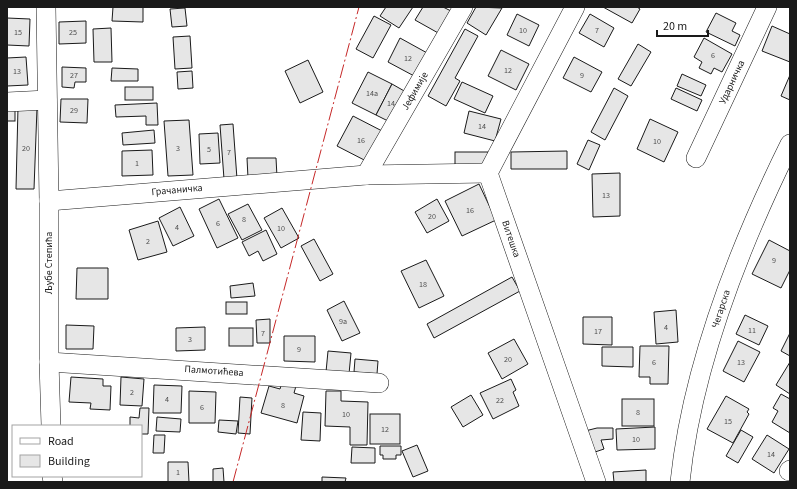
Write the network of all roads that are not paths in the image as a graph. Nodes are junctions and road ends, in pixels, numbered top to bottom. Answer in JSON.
{"nodes":[{"id":1,"x":46,"y":7,"type":"edge"},
{"id":2,"x":463,"y":7,"type":"edge"},
{"id":3,"x":575,"y":7,"type":"edge"},
{"id":4,"x":767,"y":7,"type":"edge"},
{"id":5,"x":47,"y":100,"type":"junction"},
{"id":6,"x":7,"y":102,"type":"edge"},
{"id":7,"x":790,"y":144,"type":"edge"},
{"id":8,"x":696,"y":158,"type":"dead end"},
{"id":9,"x":488,"y":174,"type":"junction"},
{"id":10,"x":366,"y":175,"type":"junction"},
{"id":11,"x":50,"y":201,"type":"junction"},
{"id":12,"x":49,"y":362,"type":"junction"},
{"id":13,"x":379,"y":383,"type":"dead end"},
{"id":14,"x":51,"y":425,"type":"edge"},
{"id":15,"x":596,"y":482,"type":"edge"},
{"id":16,"x":680,"y":482,"type":"edge"}],
"edges":[{"from":1,"to":5,"type":"street","name":"Љубе Степића"},
{"from":2,"to":10,"type":"street","name":"Јефимије"},
{"from":3,"to":9,"type":"street"},
{"from":4,"to":8,"type":"street","name":"Ударничка"},
{"from":5,"to":6,"type":"street"},
{"from":5,"to":11,"type":"street","name":"Љубе Степића"},
{"from":7,"to":16,"type":"street","name":"Чегарска"},
{"from":9,"to":10,"type":"street"},
{"from":9,"to":15,"type":"street","name":"Витешка"},
{"from":10,"to":11,"type":"street","name":"Грачаничка"},
{"from":11,"to":12,"type":"street","name":"Љубе Степића"},
{"from":12,"to":13,"type":"street","name":"Палмотићева"},
{"from":12,"to":14,"type":"street","name":"Љубе Степића"}]}
